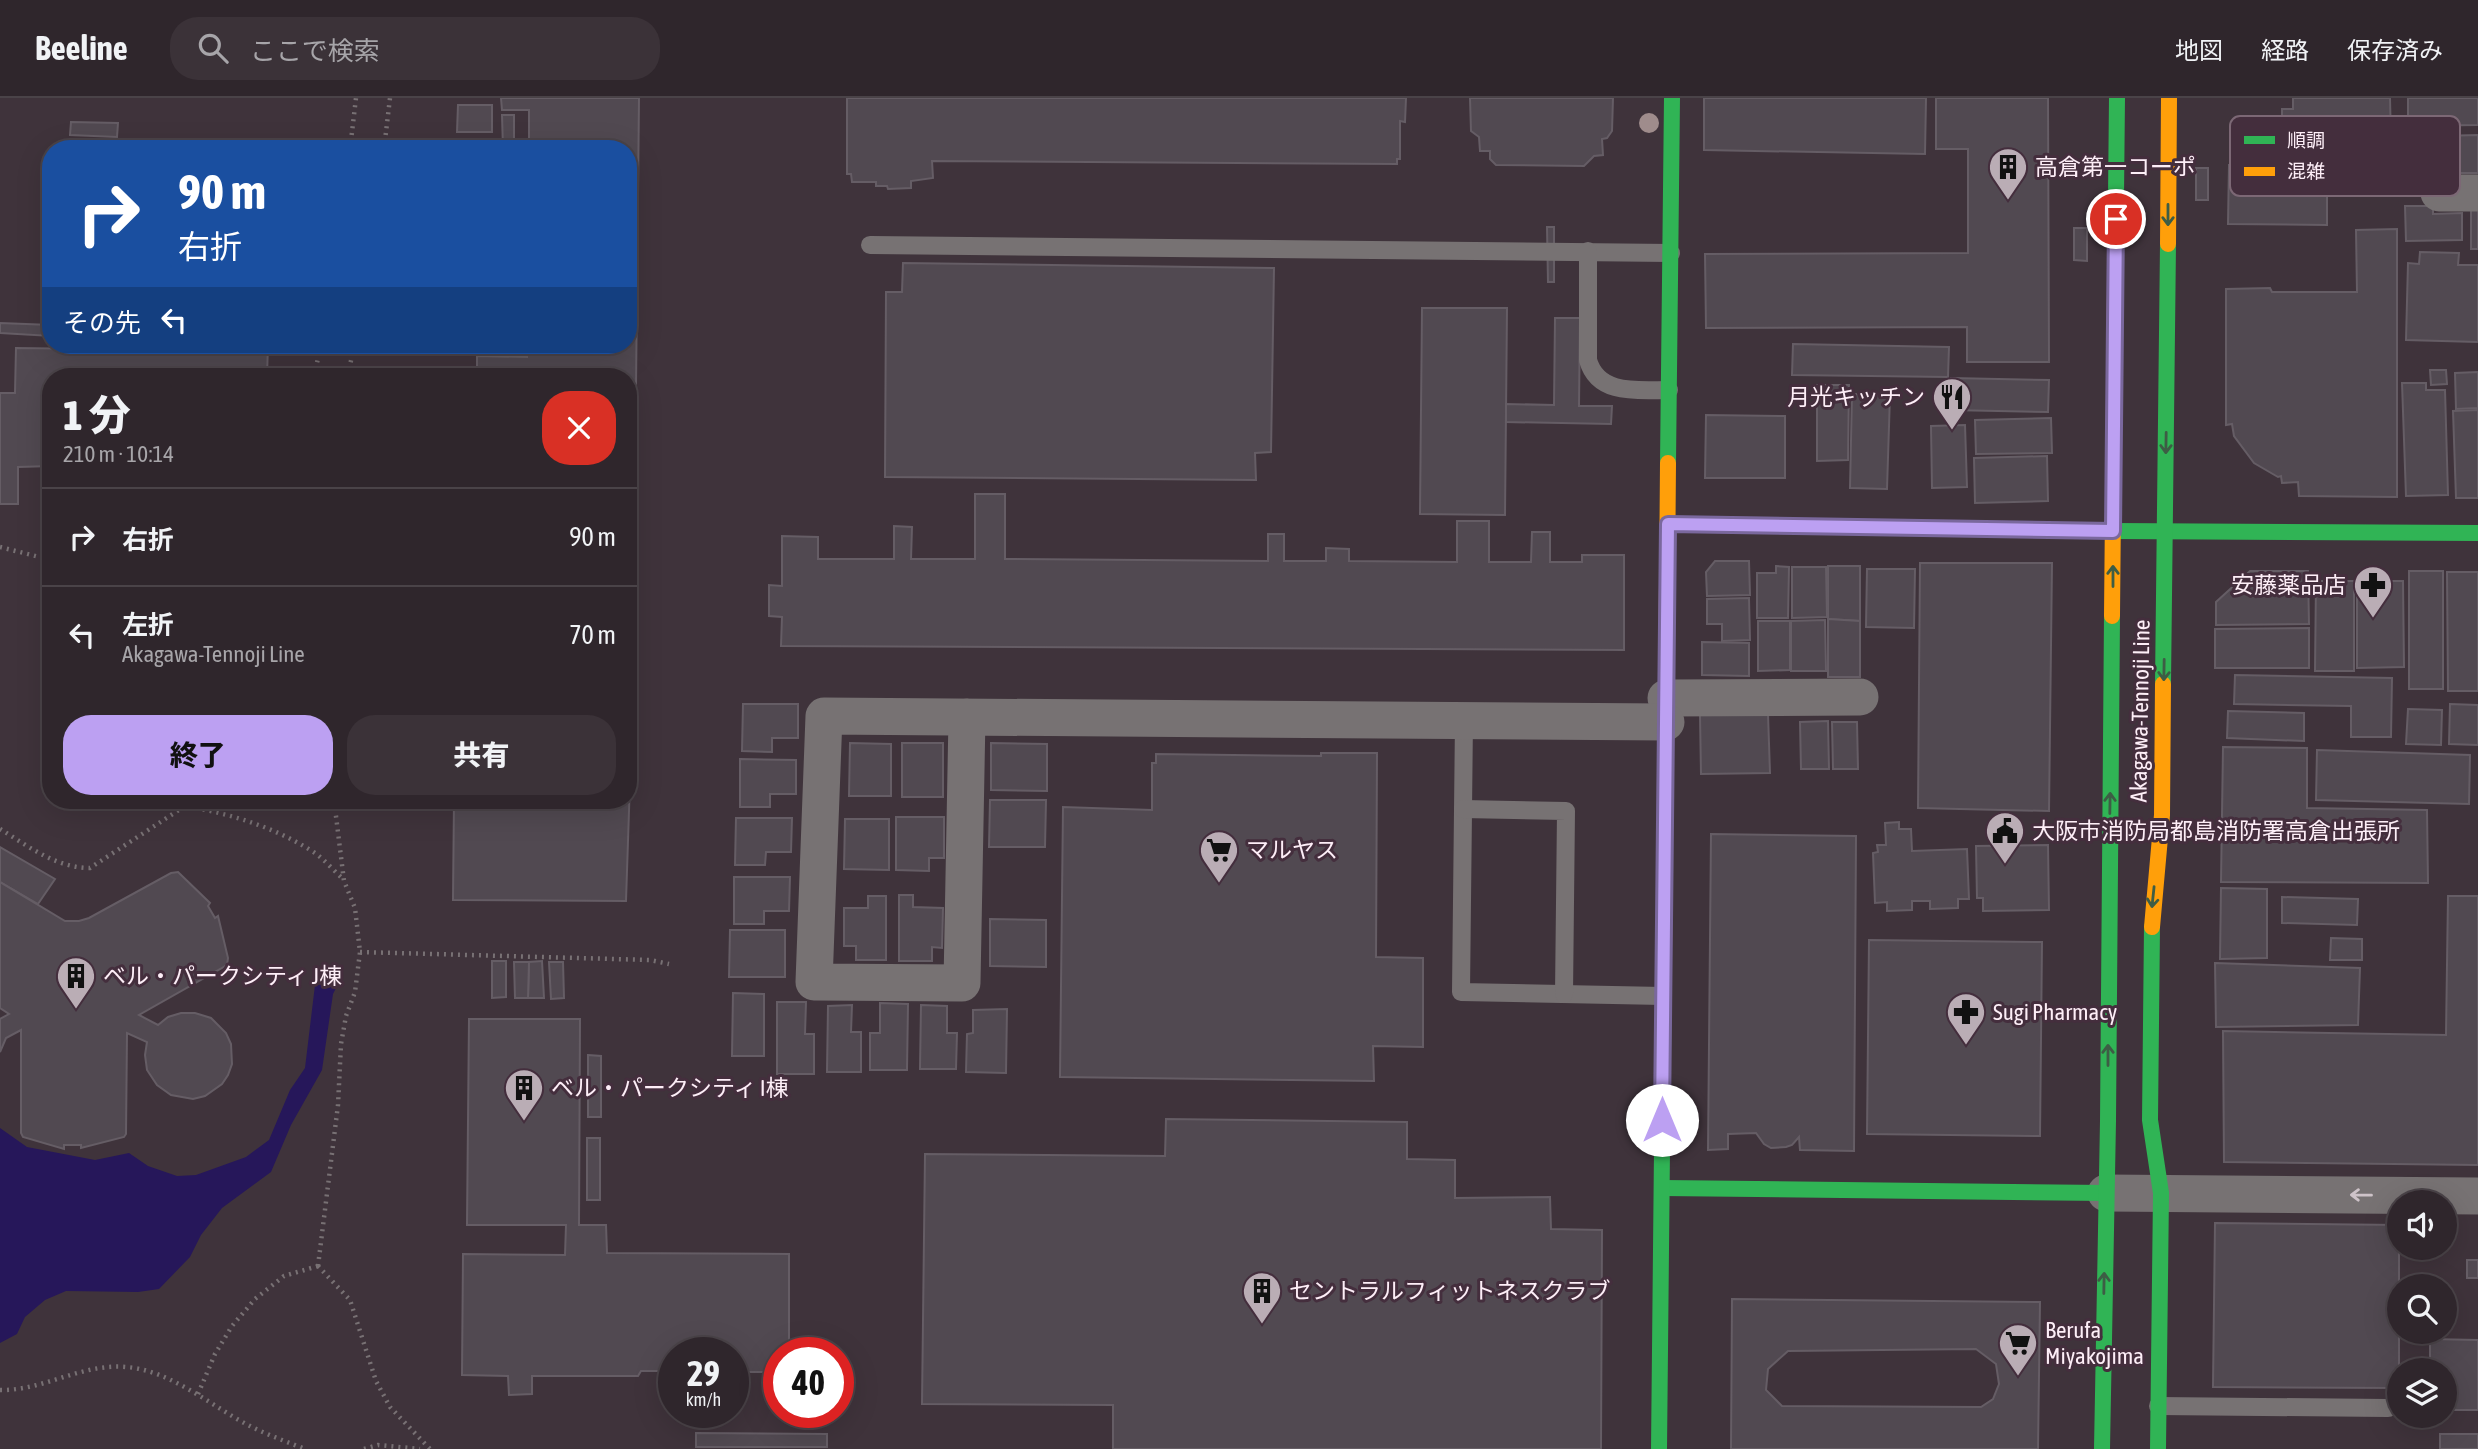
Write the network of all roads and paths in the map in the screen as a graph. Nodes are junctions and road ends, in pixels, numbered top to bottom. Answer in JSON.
{"nodes":[{"id":1,"x":356,"y":98,"type":"edge"},
{"id":2,"x":390,"y":98,"type":"edge"},
{"id":3,"x":1672,"y":98,"type":"edge"},
{"id":4,"x":2118,"y":98,"type":"edge"},
{"id":5,"x":2169,"y":98,"type":"edge"},
{"id":6,"x":351,"y":140,"type":"edge"},
{"id":7,"x":385,"y":140,"type":"edge"},
{"id":8,"x":2460,"y":193,"type":"edge"},
{"id":9,"x":2478,"y":193,"type":"edge"},
{"id":10,"x":870,"y":245,"type":"dead end"},
{"id":11,"x":1588,"y":251,"type":"junction"},
{"id":12,"x":1671,"y":253,"type":"junction"},
{"id":13,"x":1669,"y":390,"type":"junction"},
{"id":14,"x":1668,"y":524,"type":"junction"},
{"id":15,"x":2166,"y":530,"type":"junction"},
{"id":16,"x":2113,"y":531,"type":"junction"},
{"id":17,"x":2478,"y":534,"type":"edge"},
{"id":18,"x":0,"y":547,"type":"edge"},
{"id":19,"x":42,"y":558,"type":"edge"},
{"id":20,"x":1860,"y":697,"type":"dead end"},
{"id":21,"x":1666,"y":710,"type":"junction"},
{"id":22,"x":967,"y":717,"type":"junction"},
{"id":23,"x":1464,"y":720,"type":"junction"},
{"id":24,"x":175,"y":809,"type":"edge"},
{"id":25,"x":208,"y":809,"type":"edge"},
{"id":26,"x":335,"y":809,"type":"edge"},
{"id":27,"x":1463,"y":809,"type":"junction"},
{"id":28,"x":0,"y":829,"type":"edge"},
{"id":29,"x":344,"y":881,"type":"junction"},
{"id":30,"x":360,"y":952,"type":"junction"},
{"id":31,"x":669,"y":964,"type":"dead end"},
{"id":32,"x":1564,"y":994,"type":"junction"},
{"id":33,"x":1663,"y":996,"type":"junction"},
{"id":34,"x":1662,"y":1188,"type":"junction"},
{"id":35,"x":2106,"y":1193,"type":"junction"},
{"id":36,"x":2161,"y":1193,"type":"junction"},
{"id":37,"x":2478,"y":1196,"type":"edge"},
{"id":38,"x":318,"y":1266,"type":"junction"},
{"id":39,"x":0,"y":1390,"type":"edge"},
{"id":40,"x":198,"y":1394,"type":"junction"},
{"id":41,"x":2158,"y":1406,"type":"junction"},
{"id":42,"x":2387,"y":1408,"type":"edge"},
{"id":43,"x":305,"y":1449,"type":"edge"},
{"id":44,"x":364,"y":1449,"type":"edge"},
{"id":45,"x":420,"y":1449,"type":"edge"},
{"id":46,"x":430,"y":1449,"type":"edge"},
{"id":47,"x":1659,"y":1449,"type":"edge"},
{"id":48,"x":2102,"y":1449,"type":"edge"},
{"id":49,"x":2158,"y":1449,"type":"edge"}],
"edges":[{"from":1,"to":6,"type":"path"},
{"from":2,"to":7,"type":"path"},
{"from":3,"to":12,"type":"main road"},
{"from":4,"to":16,"type":"main road","name":"Akagawa-Tennoji Line"},
{"from":5,"to":15,"type":"main road","name":"Akagawa-Tennoji Line","one_way":true},
{"from":8,"to":9,"type":"street"},
{"from":10,"to":11,"type":"lane"},
{"from":11,"to":12,"type":"lane"},
{"from":11,"to":13,"type":"lane"},
{"from":12,"to":13,"type":"main road"},
{"from":13,"to":14,"type":"main road"},
{"from":14,"to":16,"type":"main road"},
{"from":14,"to":21,"type":"main road"},
{"from":15,"to":16,"type":"main road"},
{"from":15,"to":17,"type":"main road"},
{"from":15,"to":36,"type":"main road","name":"Akagawa-Tennoji Line","one_way":true},
{"from":35,"to":16,"type":"main road","name":"Akagawa-Tennoji Line","one_way":true},
{"from":18,"to":19,"type":"path"},
{"from":20,"to":21,"type":"street"},
{"from":21,"to":23,"type":"street"},
{"from":21,"to":33,"type":"main road"},
{"from":22,"to":22,"type":"street"},
{"from":22,"to":23,"type":"street"},
{"from":23,"to":27,"type":"lane"},
{"from":24,"to":28,"type":"path"},
{"from":25,"to":29,"type":"path"},
{"from":26,"to":29,"type":"path"},
{"from":27,"to":32,"type":"lane"},
{"from":27,"to":32,"type":"lane"},
{"from":29,"to":30,"type":"path"},
{"from":30,"to":31,"type":"path"},
{"from":30,"to":38,"type":"path"},
{"from":32,"to":33,"type":"lane"},
{"from":33,"to":34,"type":"main road"},
{"from":34,"to":35,"type":"main road"},
{"from":34,"to":47,"type":"main road"},
{"from":35,"to":36,"type":"street"},
{"from":48,"to":35,"type":"main road","name":"Akagawa-Tennoji Line","one_way":true},
{"from":37,"to":36,"type":"street","one_way":true},
{"from":36,"to":41,"type":"main road","name":"Akagawa-Tennoji Line"},
{"from":38,"to":40,"type":"path"},
{"from":38,"to":46,"type":"path"},
{"from":39,"to":40,"type":"path"},
{"from":40,"to":43,"type":"path"},
{"from":41,"to":42,"type":"lane"},
{"from":41,"to":49,"type":"main road","name":"Akagawa-Tennoji Line"},
{"from":44,"to":45,"type":"path"}]}
